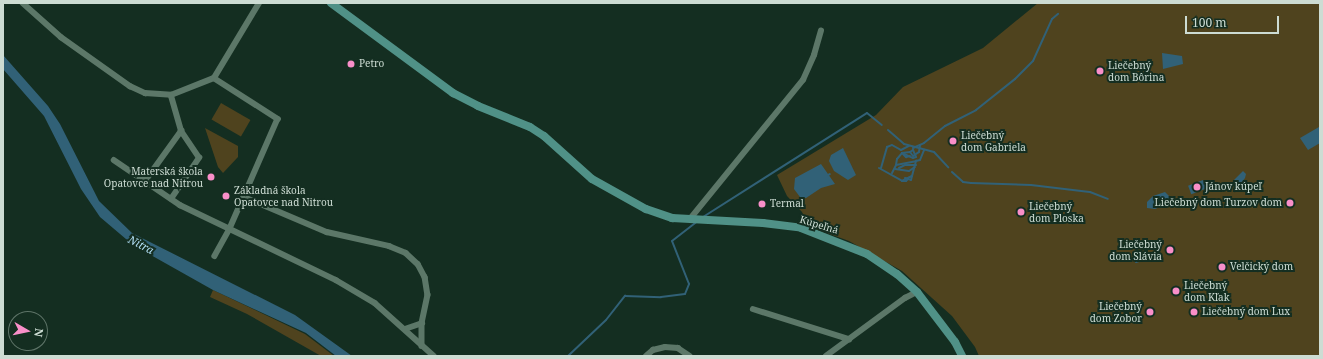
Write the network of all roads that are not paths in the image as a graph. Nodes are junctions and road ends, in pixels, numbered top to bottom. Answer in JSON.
{"nodes":[{"id":1,"x":23,"y":3,"type":"edge"},
{"id":2,"x":259,"y":3,"type":"edge"},
{"id":3,"x":331,"y":3,"type":"edge"},
{"id":4,"x":821,"y":31,"type":"dead end"},
{"id":5,"x":214,"y":78,"type":"junction"},
{"id":6,"x":171,"y":95,"type":"junction"},
{"id":7,"x":181,"y":131,"type":"junction"},
{"id":8,"x":114,"y":160,"type":"dead end"},
{"id":9,"x":145,"y":181,"type":"junction"},
{"id":10,"x":244,"y":198,"type":"junction"},
{"id":11,"x":171,"y":199,"type":"junction"},
{"id":12,"x":690,"y":219,"type":"junction"},
{"id":13,"x":230,"y":229,"type":"junction"},
{"id":14,"x":215,"y":256,"type":"dead end"},
{"id":15,"x":917,"y":292,"type":"junction"},
{"id":16,"x":753,"y":309,"type":"dead end"},
{"id":17,"x":422,"y":323,"type":"junction"},
{"id":18,"x":405,"y":329,"type":"junction"},
{"id":19,"x":849,"y":339,"type":"junction"},
{"id":20,"x":422,"y":346,"type":"junction"},
{"id":21,"x":434,"y":356,"type":"edge"},
{"id":22,"x":646,"y":356,"type":"edge"},
{"id":23,"x":690,"y":356,"type":"edge"},
{"id":24,"x":826,"y":356,"type":"edge"},
{"id":25,"x":962,"y":356,"type":"edge"}],
"edges":[{"from":1,"to":6,"type":"street"},
{"from":2,"to":5,"type":"street"},
{"from":3,"to":12,"type":"street","name":"Kúpeľná"},
{"from":4,"to":12,"type":"street"},
{"from":5,"to":6,"type":"street"},
{"from":5,"to":10,"type":"street"},
{"from":6,"to":7,"type":"street"},
{"from":7,"to":9,"type":"street"},
{"from":7,"to":11,"type":"street"},
{"from":8,"to":9,"type":"street"},
{"from":9,"to":11,"type":"street"},
{"from":10,"to":13,"type":"street"},
{"from":10,"to":17,"type":"street"},
{"from":11,"to":13,"type":"street"},
{"from":12,"to":15,"type":"street","name":"Kúpeľná"},
{"from":13,"to":14,"type":"street"},
{"from":13,"to":18,"type":"street"},
{"from":15,"to":19,"type":"street"},
{"from":15,"to":25,"type":"street","name":"Kúpeľná"},
{"from":16,"to":19,"type":"street"},
{"from":17,"to":18,"type":"street"},
{"from":17,"to":20,"type":"street"},
{"from":18,"to":20,"type":"street"},
{"from":19,"to":24,"type":"street"},
{"from":20,"to":21,"type":"street"},
{"from":22,"to":23,"type":"street"}]}
